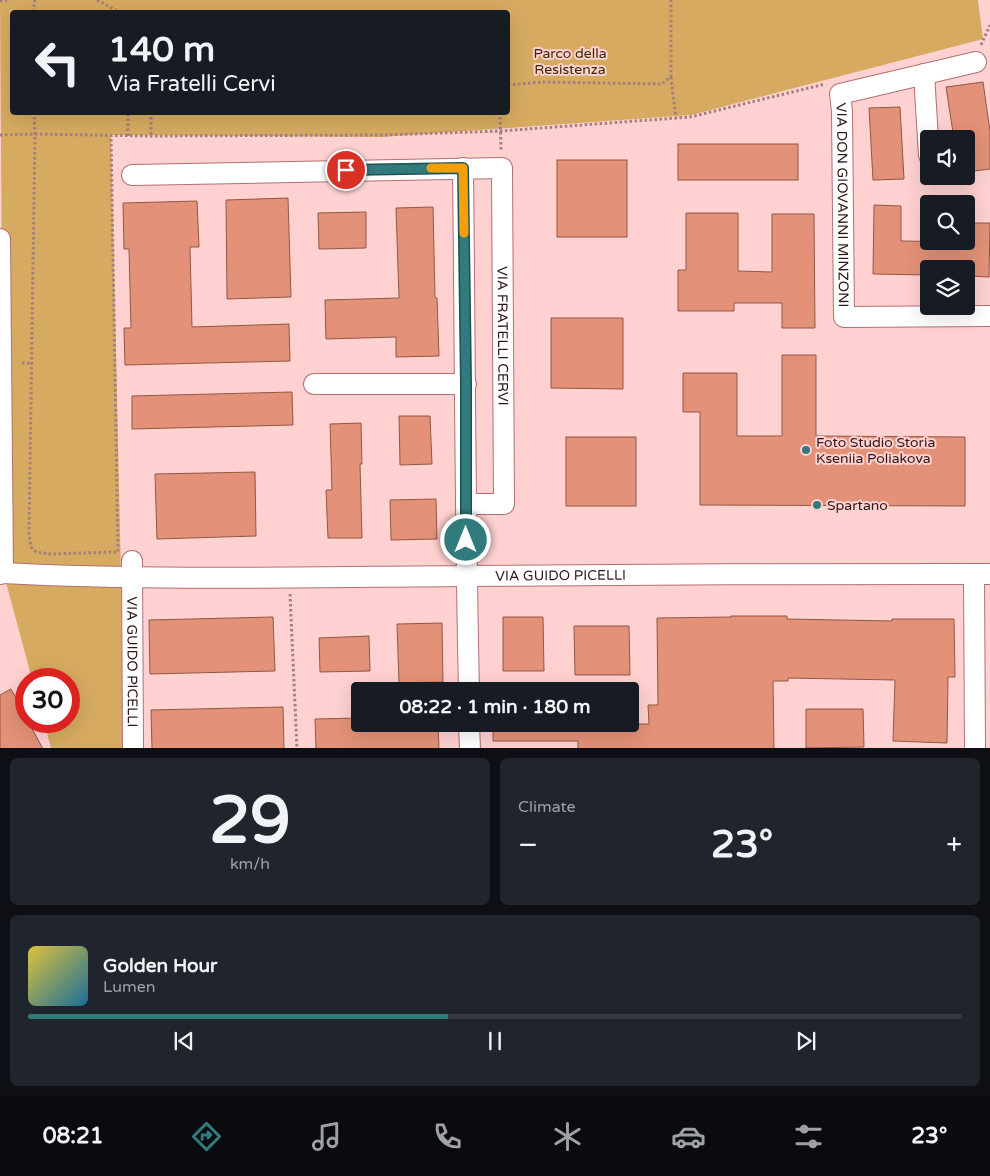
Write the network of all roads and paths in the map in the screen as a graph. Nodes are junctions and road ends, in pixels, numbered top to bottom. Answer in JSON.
{"nodes":[{"id":1,"x":7,"y":0,"type":"edge"},
{"id":2,"x":97,"y":0,"type":"edge"},
{"id":3,"x":670,"y":0,"type":"edge"},
{"id":4,"x":0,"y":1,"type":"edge"},
{"id":5,"x":115,"y":10,"type":"edge"},
{"id":6,"x":990,"y":25,"type":"edge"},
{"id":7,"x":978,"y":54,"type":"joint"},
{"id":8,"x":924,"y":74,"type":"junction"},
{"id":9,"x":671,"y":76,"type":"junction"},
{"id":10,"x":828,"y":83,"type":"dead end"},
{"id":11,"x":510,"y":84,"type":"edge"},
{"id":12,"x":34,"y":115,"type":"edge"},
{"id":13,"x":128,"y":115,"type":"edge"},
{"id":14,"x":151,"y":115,"type":"edge"},
{"id":15,"x":500,"y":115,"type":"edge"},
{"id":16,"x":676,"y":118,"type":"junction"},
{"id":17,"x":500,"y":130,"type":"junction"},
{"id":18,"x":927,"y":130,"type":"edge"},
{"id":19,"x":34,"y":134,"type":"junction"},
{"id":20,"x":0,"y":135,"type":"edge"},
{"id":21,"x":112,"y":136,"type":"junction"},
{"id":22,"x":128,"y":136,"type":"junction"},
{"id":23,"x":152,"y":136,"type":"junction"},
{"id":24,"x":463,"y":168,"type":"junction"},
{"id":25,"x":132,"y":175,"type":"dead end"},
{"id":26,"x":0,"y":239,"type":"edge"},
{"id":27,"x":990,"y":316,"type":"edge"},
{"id":28,"x":22,"y":363,"type":"dead end"},
{"id":29,"x":31,"y":363,"type":"junction"},
{"id":30,"x":1,"y":367,"type":"edge"},
{"id":31,"x":314,"y":384,"type":"dead end"},
{"id":32,"x":466,"y":384,"type":"junction"},
{"id":33,"x":466,"y":504,"type":"junction"},
{"id":34,"x":132,"y":569,"type":"junction"},
{"id":35,"x":1,"y":573,"type":"edge"},
{"id":36,"x":982,"y":574,"type":"edge"},
{"id":37,"x":466,"y":576,"type":"junction"},
{"id":38,"x":290,"y":592,"type":"dead end"},
{"id":39,"x":468,"y":682,"type":"edge"},
{"id":40,"x":469,"y":732,"type":"edge"},
{"id":41,"x":133,"y":748,"type":"edge"},
{"id":42,"x":297,"y":748,"type":"edge"},
{"id":43,"x":470,"y":748,"type":"edge"},
{"id":44,"x":975,"y":748,"type":"edge"}],
"edges":[{"from":1,"to":4,"type":"path"},
{"from":2,"to":5,"type":"path"},
{"from":3,"to":9,"type":"path"},
{"from":6,"to":7,"type":"path"},
{"from":7,"to":8,"type":"street","name":"VIA DON GIOVANNI MINZONI"},
{"from":8,"to":18,"type":"street"},
{"from":8,"to":27,"type":"street","name":"VIA DON GIOVANNI MINZONI"},
{"from":9,"to":11,"type":"path"},
{"from":9,"to":16,"type":"path"},
{"from":10,"to":16,"type":"path"},
{"from":12,"to":19,"type":"path"},
{"from":13,"to":22,"type":"path"},
{"from":14,"to":23,"type":"path"},
{"from":15,"to":17,"type":"path"},
{"from":16,"to":17,"type":"path"},
{"from":17,"to":23,"type":"path"},
{"from":19,"to":20,"type":"path"},
{"from":19,"to":21,"type":"path"},
{"from":19,"to":29,"type":"path"},
{"from":21,"to":22,"type":"path"},
{"from":21,"to":29,"type":"path"},
{"from":22,"to":23,"type":"path"},
{"from":24,"to":25,"type":"street","name":"VIA FRATELLI CERVI"},
{"from":24,"to":32,"type":"street"},
{"from":24,"to":33,"type":"street","name":"VIA FRATELLI CERVI"},
{"from":26,"to":30,"type":"street"},
{"from":28,"to":29,"type":"path"},
{"from":30,"to":35,"type":"street"},
{"from":31,"to":32,"type":"street"},
{"from":32,"to":33,"type":"street"},
{"from":33,"to":37,"type":"street"},
{"from":34,"to":35,"type":"street","name":"VIA GUIDO PICELLI"},
{"from":34,"to":37,"type":"street","name":"VIA GUIDO PICELLI"},
{"from":34,"to":41,"type":"street","name":"VIA GUIDO PICELLI"},
{"from":36,"to":37,"type":"street","name":"VIA GUIDO PICELLI"},
{"from":36,"to":44,"type":"street"},
{"from":37,"to":39,"type":"street"},
{"from":38,"to":42,"type":"path"},
{"from":40,"to":43,"type":"street"}]}
